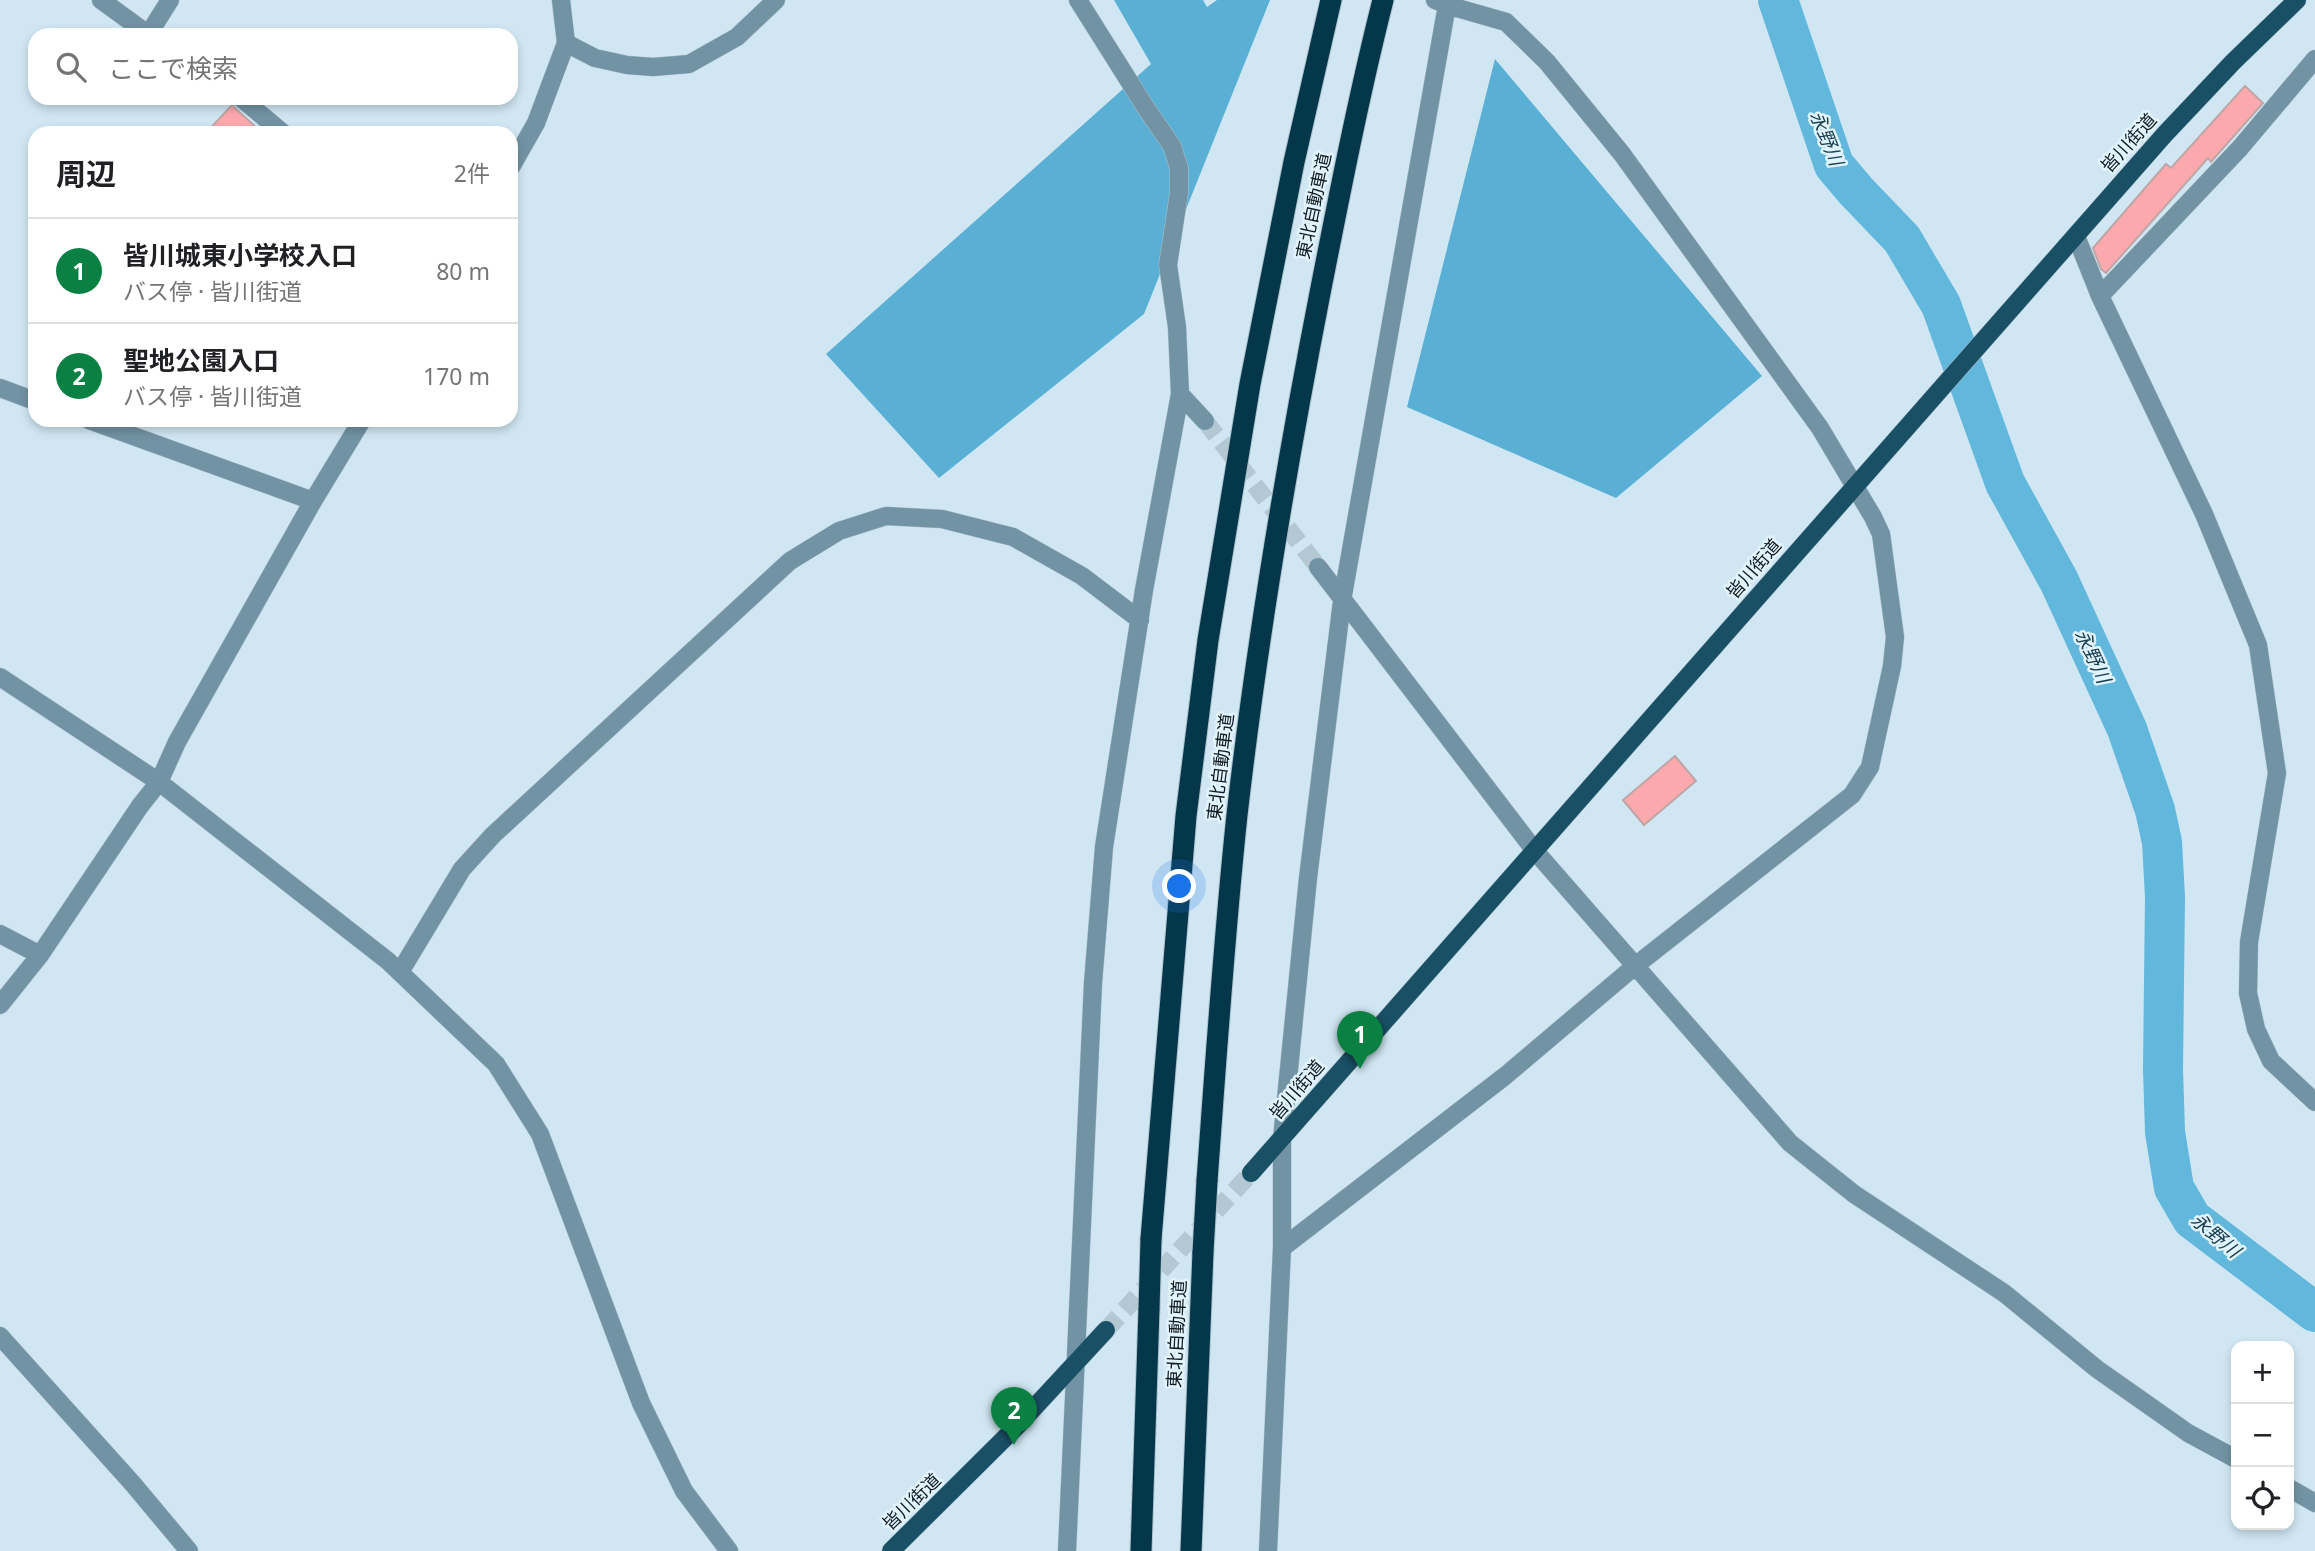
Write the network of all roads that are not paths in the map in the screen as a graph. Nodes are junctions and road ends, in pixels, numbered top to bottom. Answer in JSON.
{"nodes":[{"id":1,"x":102,"y":0,"type":"edge"},
{"id":2,"x":170,"y":0,"type":"edge"},
{"id":3,"x":561,"y":0,"type":"edge"},
{"id":4,"x":776,"y":0,"type":"edge"},
{"id":5,"x":1078,"y":0,"type":"edge"},
{"id":6,"x":1331,"y":0,"type":"edge"},
{"id":7,"x":1383,"y":0,"type":"edge"},
{"id":8,"x":2297,"y":0,"type":"edge"},
{"id":9,"x":1441,"y":2,"type":"edge"},
{"id":10,"x":140,"y":28,"type":"edge"},
{"id":11,"x":153,"y":28,"type":"edge"},
{"id":12,"x":566,"y":43,"type":"junction"},
{"id":13,"x":2315,"y":58,"type":"edge"},
{"id":14,"x":249,"y":105,"type":"edge"},
{"id":15,"x":274,"y":126,"type":"edge"},
{"id":16,"x":518,"y":155,"type":"edge"},
{"id":17,"x":2076,"y":236,"type":"junction"},
{"id":18,"x":2099,"y":296,"type":"junction"},
{"id":19,"x":0,"y":388,"type":"edge"},
{"id":20,"x":1180,"y":394,"type":"junction"},
{"id":21,"x":28,"y":398,"type":"edge"},
{"id":22,"x":1205,"y":421,"type":"tunnel mouth"},
{"id":23,"x":108,"y":427,"type":"edge"},
{"id":24,"x":358,"y":427,"type":"edge"},
{"id":25,"x":1858,"y":482,"type":"junction"},
{"id":26,"x":313,"y":501,"type":"junction"},
{"id":27,"x":1318,"y":567,"type":"tunnel mouth"},
{"id":28,"x":1342,"y":601,"type":"junction"},
{"id":29,"x":1140,"y":620,"type":"junction"},
{"id":30,"x":0,"y":677,"type":"edge"},
{"id":31,"x":159,"y":782,"type":"junction"},
{"id":32,"x":1535,"y":851,"type":"junction"},
{"id":33,"x":0,"y":934,"type":"edge"},
{"id":34,"x":40,"y":955,"type":"junction"},
{"id":35,"x":1635,"y":966,"type":"junction"},
{"id":36,"x":400,"y":972,"type":"junction"},
{"id":37,"x":0,"y":1005,"type":"edge"},
{"id":38,"x":2315,"y":1101,"type":"edge"},
{"id":39,"x":1282,"y":1139,"type":"junction"},
{"id":40,"x":1251,"y":1173,"type":"tunnel mouth"},
{"id":41,"x":1282,"y":1248,"type":"junction"},
{"id":42,"x":1106,"y":1330,"type":"tunnel mouth"},
{"id":43,"x":0,"y":1336,"type":"edge"},
{"id":44,"x":1077,"y":1361,"type":"junction"},
{"id":45,"x":2231,"y":1456,"type":"edge"},
{"id":46,"x":2294,"y":1491,"type":"edge"},
{"id":47,"x":2315,"y":1503,"type":"edge"},
{"id":48,"x":189,"y":1551,"type":"edge"},
{"id":49,"x":729,"y":1551,"type":"edge"},
{"id":50,"x":891,"y":1551,"type":"edge"},
{"id":51,"x":1067,"y":1551,"type":"edge"},
{"id":52,"x":1141,"y":1551,"type":"edge"},
{"id":53,"x":1191,"y":1551,"type":"edge"},
{"id":54,"x":1268,"y":1551,"type":"edge"}],
"edges":[{"from":1,"to":10,"type":"street"},
{"from":2,"to":11,"type":"street"},
{"from":3,"to":12,"type":"street"},
{"from":4,"to":12,"type":"street"},
{"from":5,"to":20,"type":"street"},
{"from":6,"to":52,"type":"highway","name":"東北自動車道","bridge":true},
{"from":7,"to":53,"type":"highway","name":"東北自動車道","bridge":true},
{"from":8,"to":17,"type":"main road","name":"皆川街道"},
{"from":9,"to":25,"type":"street"},
{"from":9,"to":28,"type":"street"},
{"from":12,"to":16,"type":"street"},
{"from":13,"to":18,"type":"street"},
{"from":14,"to":15,"type":"street"},
{"from":17,"to":18,"type":"street"},
{"from":17,"to":25,"type":"main road","name":"皆川街道"},
{"from":18,"to":38,"type":"street"},
{"from":19,"to":21,"type":"street"},
{"from":20,"to":22,"type":"street"},
{"from":20,"to":29,"type":"street"},
{"from":23,"to":26,"type":"street"},
{"from":24,"to":26,"type":"street"},
{"from":25,"to":32,"type":"main road","name":"皆川街道"},
{"from":25,"to":35,"type":"street"},
{"from":26,"to":31,"type":"street"},
{"from":27,"to":28,"type":"street"},
{"from":28,"to":32,"type":"street"},
{"from":28,"to":39,"type":"street"},
{"from":29,"to":36,"type":"street"},
{"from":29,"to":44,"type":"street"},
{"from":30,"to":31,"type":"street"},
{"from":31,"to":34,"type":"street"},
{"from":31,"to":36,"type":"street"},
{"from":32,"to":35,"type":"street"},
{"from":32,"to":39,"type":"main road","name":"皆川街道"},
{"from":33,"to":34,"type":"street"},
{"from":34,"to":37,"type":"street"},
{"from":35,"to":41,"type":"street"},
{"from":35,"to":45,"type":"street"},
{"from":36,"to":49,"type":"street"},
{"from":39,"to":40,"type":"main road","name":"皆川街道"},
{"from":39,"to":41,"type":"street"},
{"from":41,"to":54,"type":"street"},
{"from":42,"to":44,"type":"main road","name":"皆川街道"},
{"from":43,"to":48,"type":"street"},
{"from":44,"to":50,"type":"main road","name":"皆川街道"},
{"from":44,"to":51,"type":"street"},
{"from":46,"to":47,"type":"street"}]}
